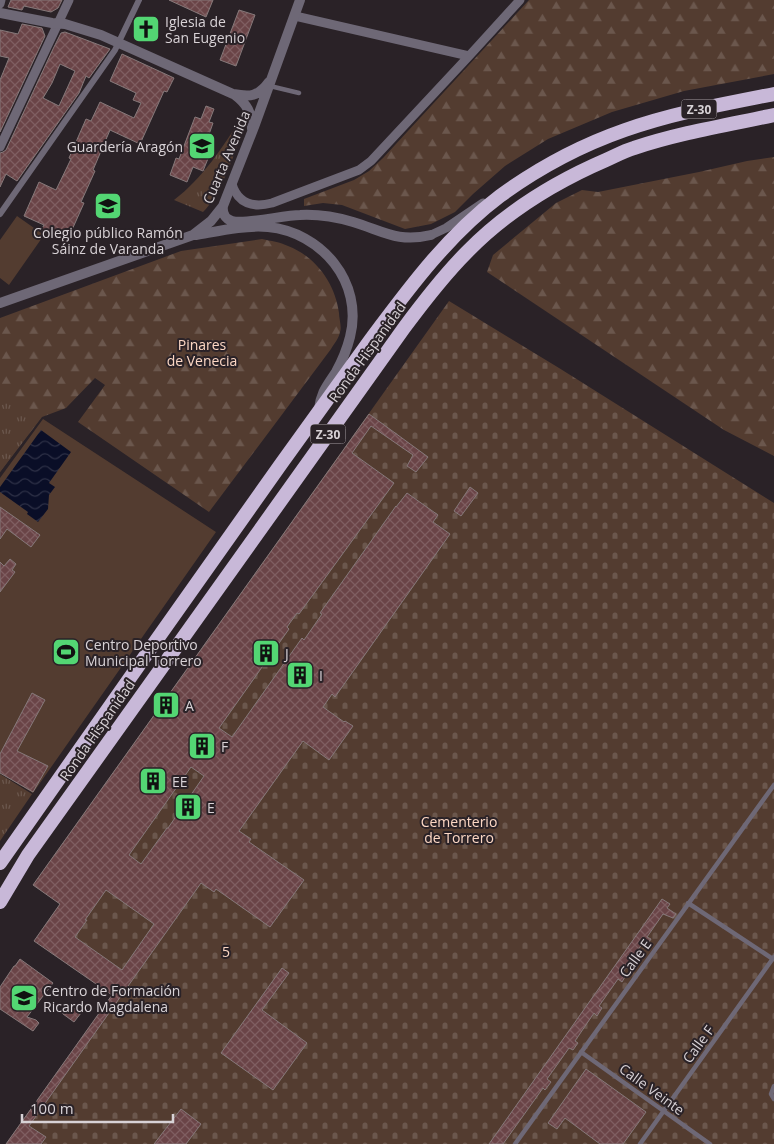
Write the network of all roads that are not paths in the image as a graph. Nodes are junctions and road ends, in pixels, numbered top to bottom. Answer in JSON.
{"nodes":[{"id":1,"x":2,"y":0,"type":"edge"},
{"id":2,"x":69,"y":0,"type":"edge"},
{"id":3,"x":139,"y":0,"type":"edge"},
{"id":4,"x":300,"y":0,"type":"edge"},
{"id":5,"x":520,"y":0,"type":"edge"},
{"id":6,"x":0,"y":4,"type":"edge"},
{"id":7,"x":0,"y":12,"type":"edge"},
{"id":8,"x":295,"y":16,"type":"junction"},
{"id":9,"x":58,"y":24,"type":"junction"},
{"id":10,"x":119,"y":42,"type":"junction"},
{"id":11,"x":470,"y":56,"type":"junction"},
{"id":12,"x":274,"y":72,"type":"junction"},
{"id":13,"x":270,"y":86,"type":"junction"},
{"id":14,"x":299,"y":93,"type":"dead end"},
{"id":15,"x":234,"y":94,"type":"junction"},
{"id":16,"x":774,"y":94,"type":"edge"},
{"id":17,"x":774,"y":115,"type":"edge"},
{"id":18,"x":250,"y":138,"type":"junction"},
{"id":19,"x":0,"y":147,"type":"edge"},
{"id":20,"x":232,"y":184,"type":"junction"},
{"id":21,"x":499,"y":197,"type":"junction"},
{"id":22,"x":223,"y":206,"type":"junction"},
{"id":23,"x":0,"y":214,"type":"edge"},
{"id":24,"x":193,"y":235,"type":"junction"},
{"id":25,"x":431,"y":235,"type":"joint"},
{"id":26,"x":0,"y":304,"type":"edge"},
{"id":27,"x":318,"y":411,"type":"junction"},
{"id":28,"x":774,"y":785,"type":"edge"},
{"id":29,"x":0,"y":863,"type":"edge"},
{"id":30,"x":0,"y":902,"type":"edge"},
{"id":31,"x":688,"y":903,"type":"junction"},
{"id":32,"x":773,"y":958,"type":"edge"},
{"id":33,"x":581,"y":1052,"type":"junction"},
{"id":34,"x":774,"y":1086,"type":"edge"},
{"id":35,"x":774,"y":1099,"type":"edge"},
{"id":36,"x":663,"y":1111,"type":"junction"},
{"id":37,"x":515,"y":1144,"type":"edge"},
{"id":38,"x":640,"y":1144,"type":"edge"},
{"id":39,"x":710,"y":1144,"type":"edge"}],
"edges":[{"from":1,"to":6,"type":"street"},
{"from":2,"to":9,"type":"street"},
{"from":3,"to":10,"type":"street"},
{"from":4,"to":8,"type":"street","name":"Cuarta Avenida"},
{"from":5,"to":11,"type":"street"},
{"from":7,"to":9,"type":"street"},
{"from":8,"to":11,"type":"street"},
{"from":8,"to":12,"type":"street","name":"Cuarta Avenida"},
{"from":9,"to":10,"type":"street"},
{"from":9,"to":19,"type":"street"},
{"from":10,"to":15,"type":"street"},
{"from":10,"to":23,"type":"street"},
{"from":11,"to":20,"type":"street"},
{"from":12,"to":13,"type":"street","name":"Cuarta Avenida"},
{"from":12,"to":15,"type":"street"},
{"from":13,"to":14,"type":"lane"},
{"from":13,"to":18,"type":"street","name":"Cuarta Avenida"},
{"from":15,"to":18,"type":"street"},
{"from":16,"to":21,"type":"highway","name":"Ronda Hispanidad","number":"Z-30"},
{"from":17,"to":30,"type":"highway","name":"Ronda Hispanidad","number":"Z-30"},
{"from":18,"to":20,"type":"street","name":"Cuarta Avenida"},
{"from":20,"to":22,"type":"street","name":"Cuarta Avenida"},
{"from":21,"to":25,"type":"street"},
{"from":21,"to":27,"type":"highway","name":"Ronda Hispanidad","number":"Z-30"},
{"from":22,"to":24,"type":"street","name":"Cuarta Avenida"},
{"from":22,"to":25,"type":"street"},
{"from":24,"to":26,"type":"street","name":"Cuarta Avenida"},
{"from":24,"to":27,"type":"street"},
{"from":27,"to":29,"type":"highway","name":"Ronda Hispanidad","number":"Z-30"},
{"from":28,"to":31,"type":"lane","name":"Calle E"},
{"from":31,"to":32,"type":"lane"},
{"from":31,"to":33,"type":"lane","name":"Calle E"},
{"from":32,"to":36,"type":"lane","name":"Calle F"},
{"from":33,"to":36,"type":"lane","name":"Calle Veinte"},
{"from":33,"to":37,"type":"lane","name":"Calle E"},
{"from":34,"to":35,"type":"lane"},
{"from":36,"to":38,"type":"lane","name":"Calle F"},
{"from":36,"to":39,"type":"lane","name":"Calle Veinte"}]}
